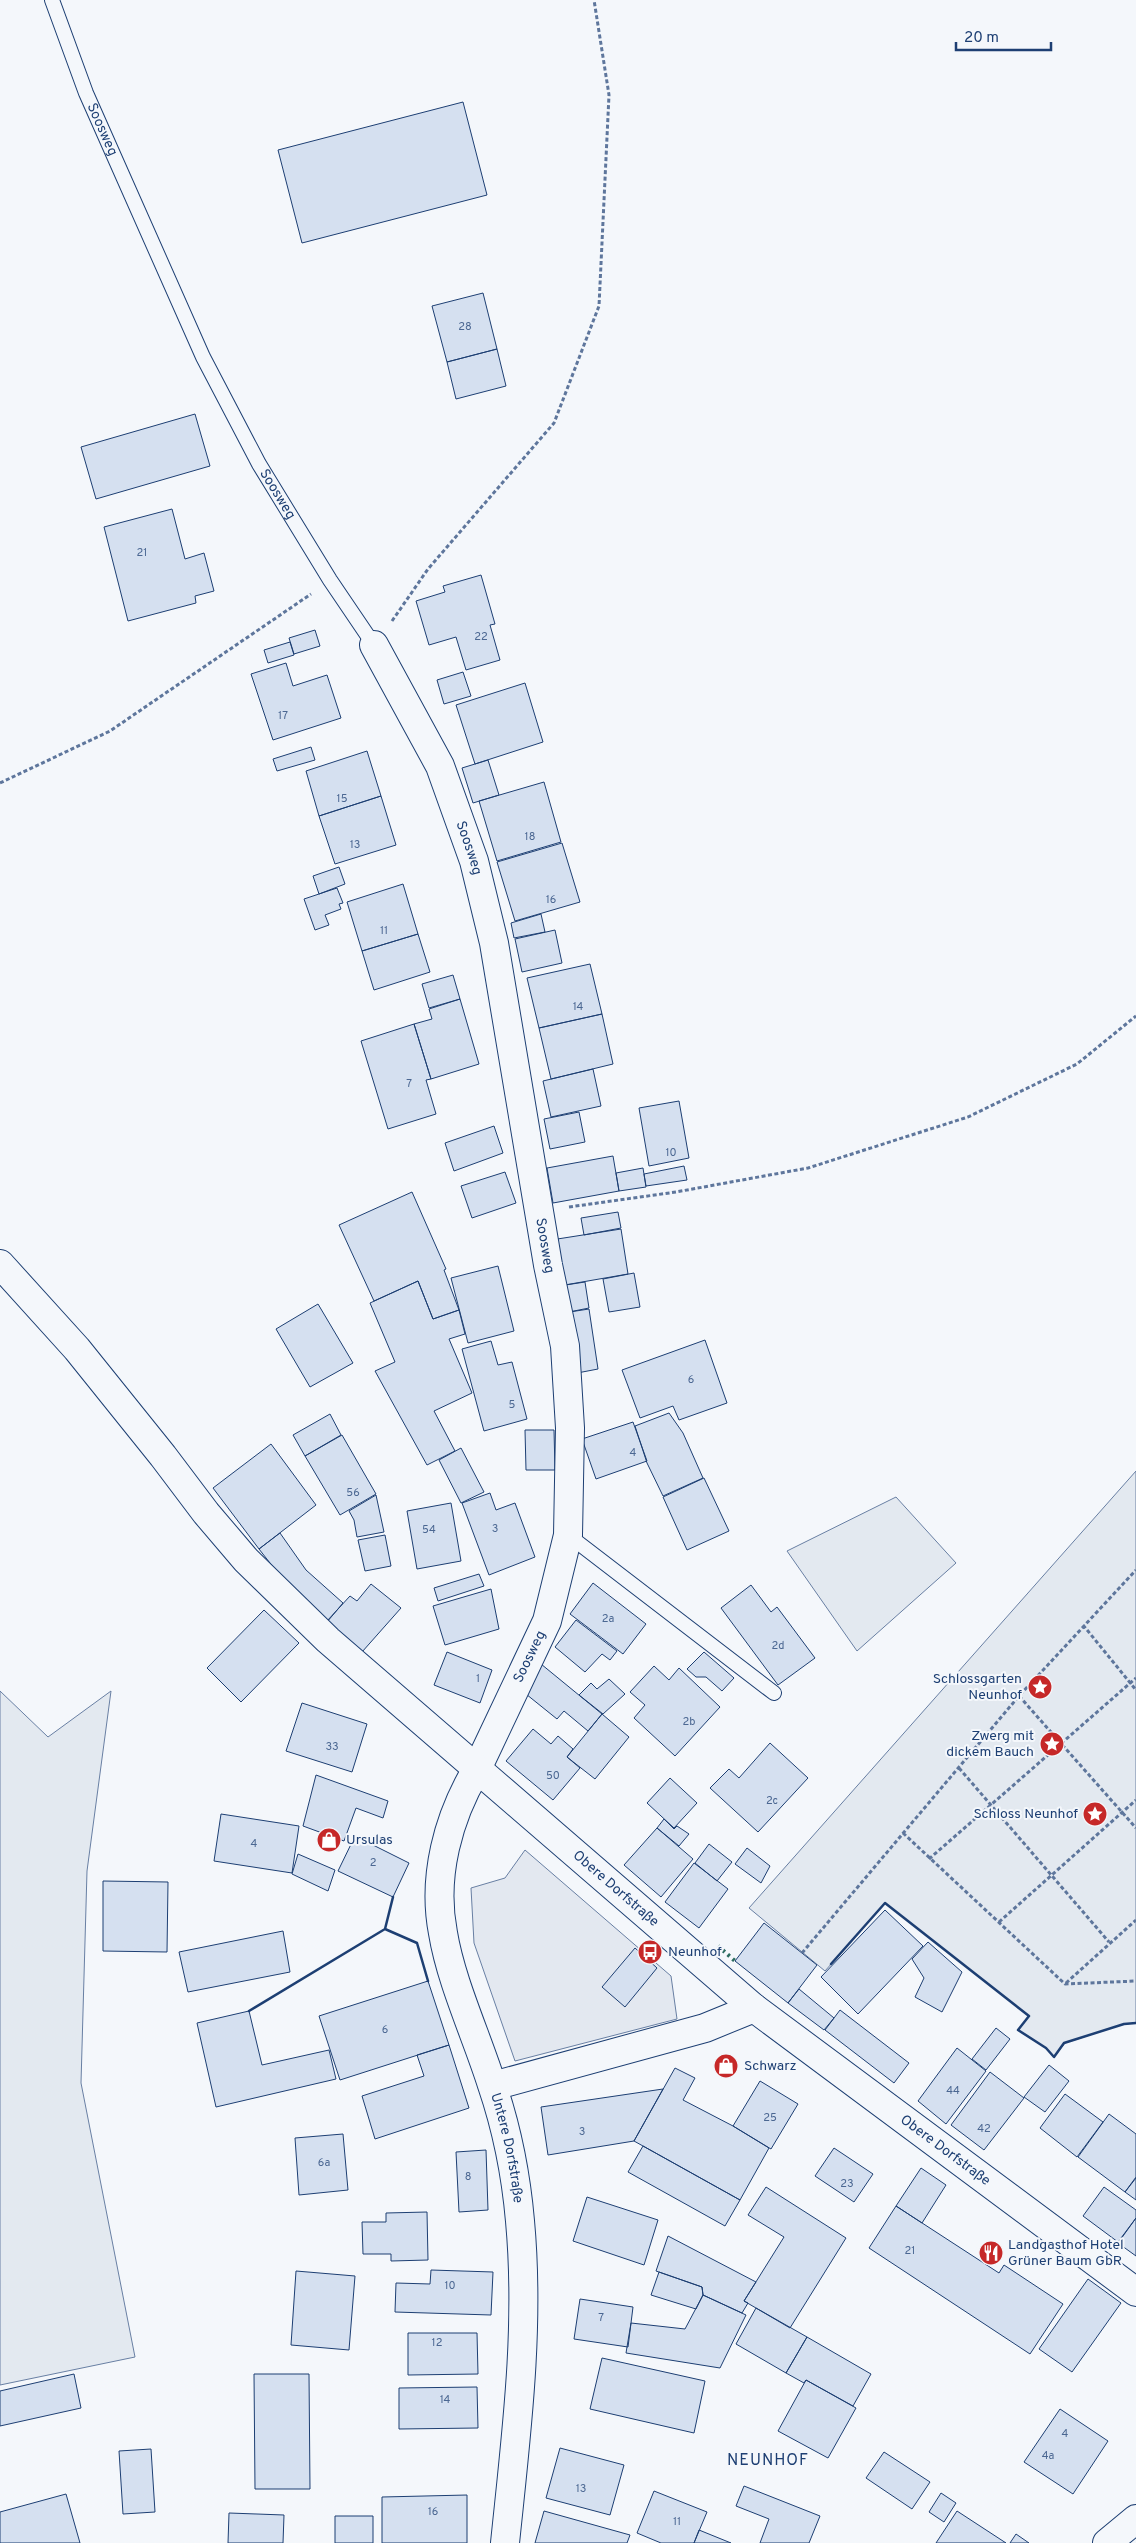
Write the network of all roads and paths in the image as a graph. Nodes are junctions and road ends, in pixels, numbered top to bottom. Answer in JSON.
{"nodes":[{"id":1,"x":52,"y":0,"type":"edge"},
{"id":2,"x":594,"y":0,"type":"edge"},
{"id":3,"x":330,"y":580,"type":"junction"},
{"id":4,"x":374,"y":645,"type":"junction"},
{"id":5,"x":0,"y":783,"type":"edge"},
{"id":6,"x":1136,"y":1016,"type":"edge"},
{"id":7,"x":541,"y":1211,"type":"junction"},
{"id":8,"x":0,"y":1264,"type":"edge"},
{"id":9,"x":568,"y":1535,"type":"junction"},
{"id":10,"x":1136,"y":1570,"type":"edge"},
{"id":11,"x":1084,"y":1626,"type":"junction"},
{"id":12,"x":1136,"y":1678,"type":"edge"},
{"id":13,"x":1130,"y":1683,"type":"junction"},
{"id":14,"x":1136,"y":1690,"type":"edge"},
{"id":15,"x":774,"y":1693,"type":"dead end"},
{"id":16,"x":1019,"y":1696,"type":"junction"},
{"id":17,"x":1061,"y":1744,"type":"junction"},
{"id":18,"x":959,"y":1768,"type":"junction"},
{"id":19,"x":477,"y":1769,"type":"junction"},
{"id":20,"x":1136,"y":1800,"type":"edge"},
{"id":21,"x":992,"y":1805,"type":"junction"},
{"id":22,"x":1122,"y":1812,"type":"junction"},
{"id":23,"x":1136,"y":1828,"type":"edge"},
{"id":24,"x":903,"y":1833,"type":"junction"},
{"id":25,"x":930,"y":1859,"type":"junction"},
{"id":26,"x":1051,"y":1875,"type":"junction"},
{"id":27,"x":1136,"y":1920,"type":"edge"},
{"id":28,"x":999,"y":1922,"type":"junction"},
{"id":29,"x":1109,"y":1942,"type":"junction"},
{"id":30,"x":802,"y":1953,"type":"dead end"},
{"id":31,"x":1136,"y":1981,"type":"edge"},
{"id":32,"x":1065,"y":1984,"type":"junction"},
{"id":33,"x":754,"y":2008,"type":"junction"},
{"id":34,"x":493,"y":2086,"type":"junction"},
{"id":35,"x":1136,"y":2292,"type":"edge"},
{"id":36,"x":1136,"y":2519,"type":"edge"},
{"id":37,"x":505,"y":2543,"type":"edge"},
{"id":38,"x":1107,"y":2543,"type":"edge"}],
"edges":[{"from":1,"to":3,"type":"lane","name":"Soosweg"},
{"from":2,"to":4,"type":"path"},
{"from":3,"to":4,"type":"lane","name":"Soosweg"},
{"from":3,"to":5,"type":"path"},
{"from":4,"to":7,"type":"street","name":"Soosweg"},
{"from":6,"to":7,"type":"path"},
{"from":7,"to":9,"type":"street","name":"Soosweg"},
{"from":8,"to":19,"type":"street","name":"Obere Dorfstraße"},
{"from":9,"to":15,"type":"lane"},
{"from":9,"to":19,"type":"street","name":"Soosweg"},
{"from":10,"to":11,"type":"path"},
{"from":11,"to":13,"type":"path"},
{"from":11,"to":16,"type":"path"},
{"from":12,"to":13,"type":"path"},
{"from":13,"to":14,"type":"path"},
{"from":13,"to":17,"type":"path"},
{"from":16,"to":17,"type":"path"},
{"from":16,"to":18,"type":"path"},
{"from":17,"to":21,"type":"path"},
{"from":17,"to":22,"type":"path"},
{"from":18,"to":21,"type":"path"},
{"from":18,"to":24,"type":"path"},
{"from":19,"to":33,"type":"street","name":"Obere Dorfstraße"},
{"from":19,"to":34,"type":"street","name":"Untere Dorfstraße"},
{"from":20,"to":22,"type":"path"},
{"from":21,"to":25,"type":"path"},
{"from":21,"to":26,"type":"path"},
{"from":22,"to":23,"type":"path"},
{"from":22,"to":26,"type":"path"},
{"from":24,"to":25,"type":"path"},
{"from":24,"to":30,"type":"path"},
{"from":25,"to":28,"type":"path"},
{"from":26,"to":28,"type":"path"},
{"from":26,"to":29,"type":"path"},
{"from":27,"to":29,"type":"path"},
{"from":28,"to":32,"type":"path"},
{"from":29,"to":32,"type":"path"},
{"from":31,"to":32,"type":"path"},
{"from":33,"to":34,"type":"street"},
{"from":33,"to":35,"type":"street","name":"Obere Dorfstraße"},
{"from":34,"to":37,"type":"street","name":"Untere Dorfstraße"},
{"from":36,"to":38,"type":"street"}]}
